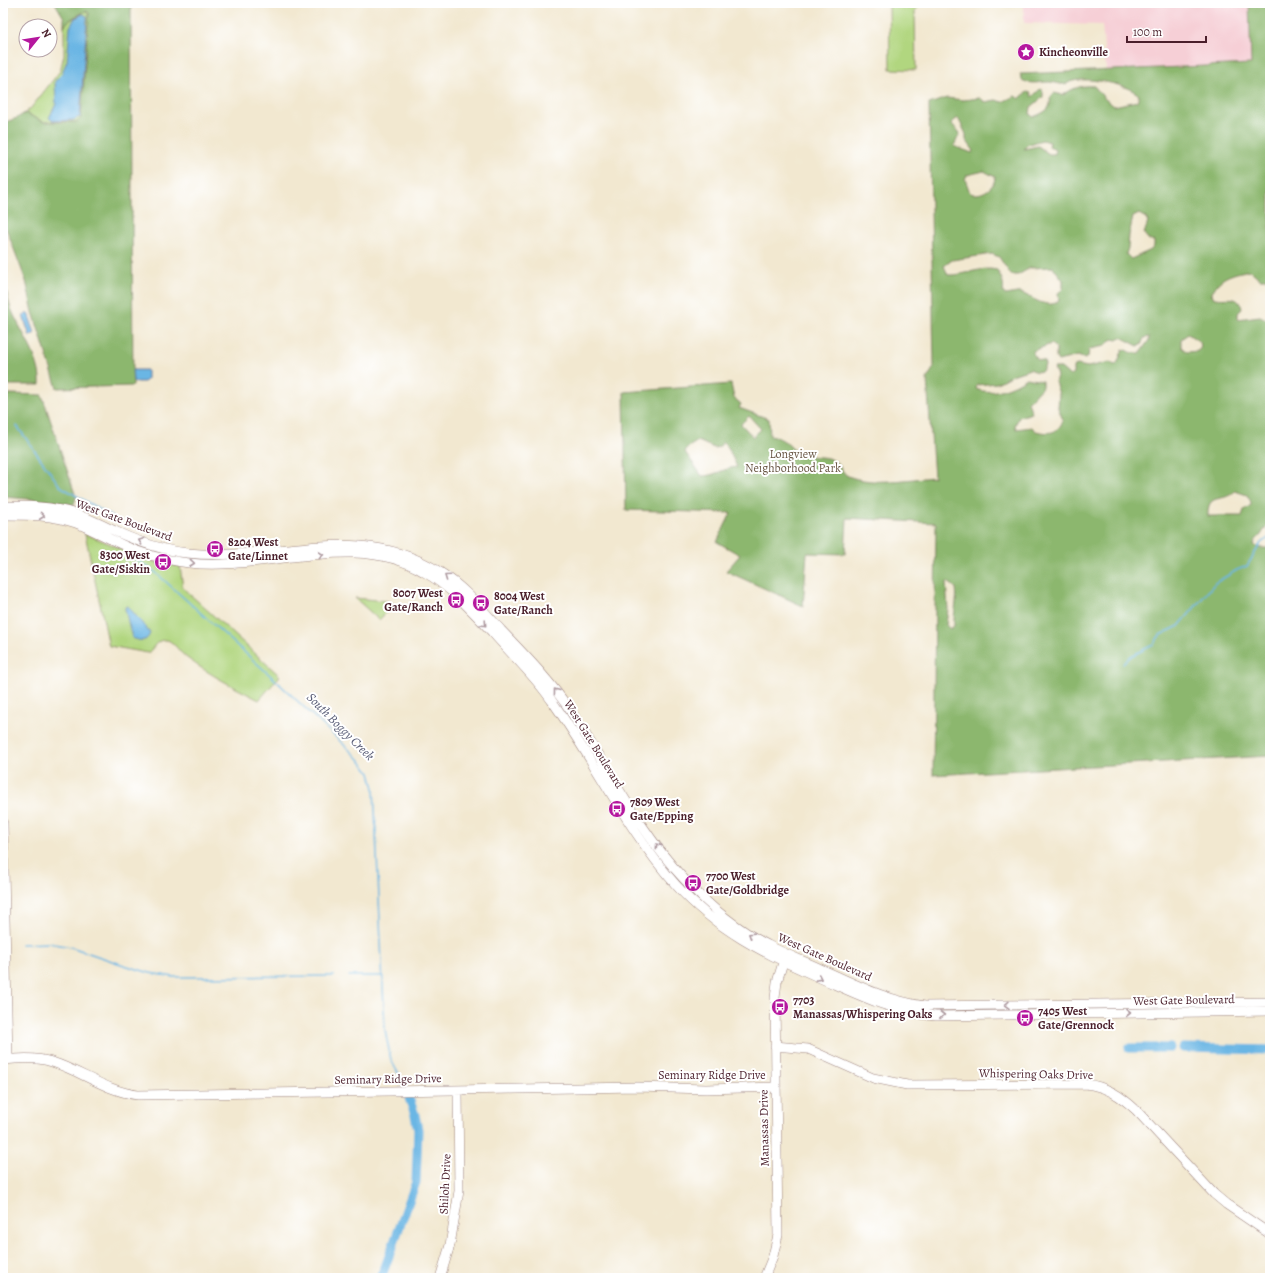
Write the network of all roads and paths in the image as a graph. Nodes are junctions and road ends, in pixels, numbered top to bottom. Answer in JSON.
{"nodes":[{"id":1,"x":3,"y":506,"type":"edge"},
{"id":2,"x":3,"y":515,"type":"edge"},
{"id":3,"x":3,"y":823,"type":"edge"},
{"id":4,"x":784,"y":958,"type":"junction"},
{"id":5,"x":1270,"y":1002,"type":"edge"},
{"id":6,"x":1270,"y":1011,"type":"edge"},
{"id":7,"x":775,"y":1046,"type":"junction"},
{"id":8,"x":6,"y":1060,"type":"edge"},
{"id":9,"x":775,"y":1087,"type":"junction"},
{"id":10,"x":458,"y":1090,"type":"junction"},
{"id":11,"x":1270,"y":1234,"type":"edge"},
{"id":12,"x":440,"y":1278,"type":"edge"},
{"id":13,"x":764,"y":1278,"type":"edge"}],
"edges":[{"from":4,"to":1,"type":"main road","name":"West Gate Boulevard","one_way":true},
{"from":2,"to":4,"type":"main road","name":"West Gate Boulevard","one_way":true},
{"from":3,"to":8,"type":"main road"},
{"from":5,"to":4,"type":"main road","name":"West Gate Boulevard","one_way":true},
{"from":4,"to":6,"type":"main road","name":"West Gate Boulevard","one_way":true},
{"from":4,"to":7,"type":"main road","name":"Manassas Drive"},
{"from":7,"to":9,"type":"main road","name":"Manassas Drive"},
{"from":7,"to":11,"type":"main road","name":"Whispering Oaks Drive"},
{"from":8,"to":10,"type":"main road","name":"Seminary Ridge Drive"},
{"from":9,"to":10,"type":"main road","name":"Seminary Ridge Drive"},
{"from":9,"to":13,"type":"main road","name":"Manassas Drive"},
{"from":10,"to":12,"type":"main road","name":"Shiloh Drive"}]}
